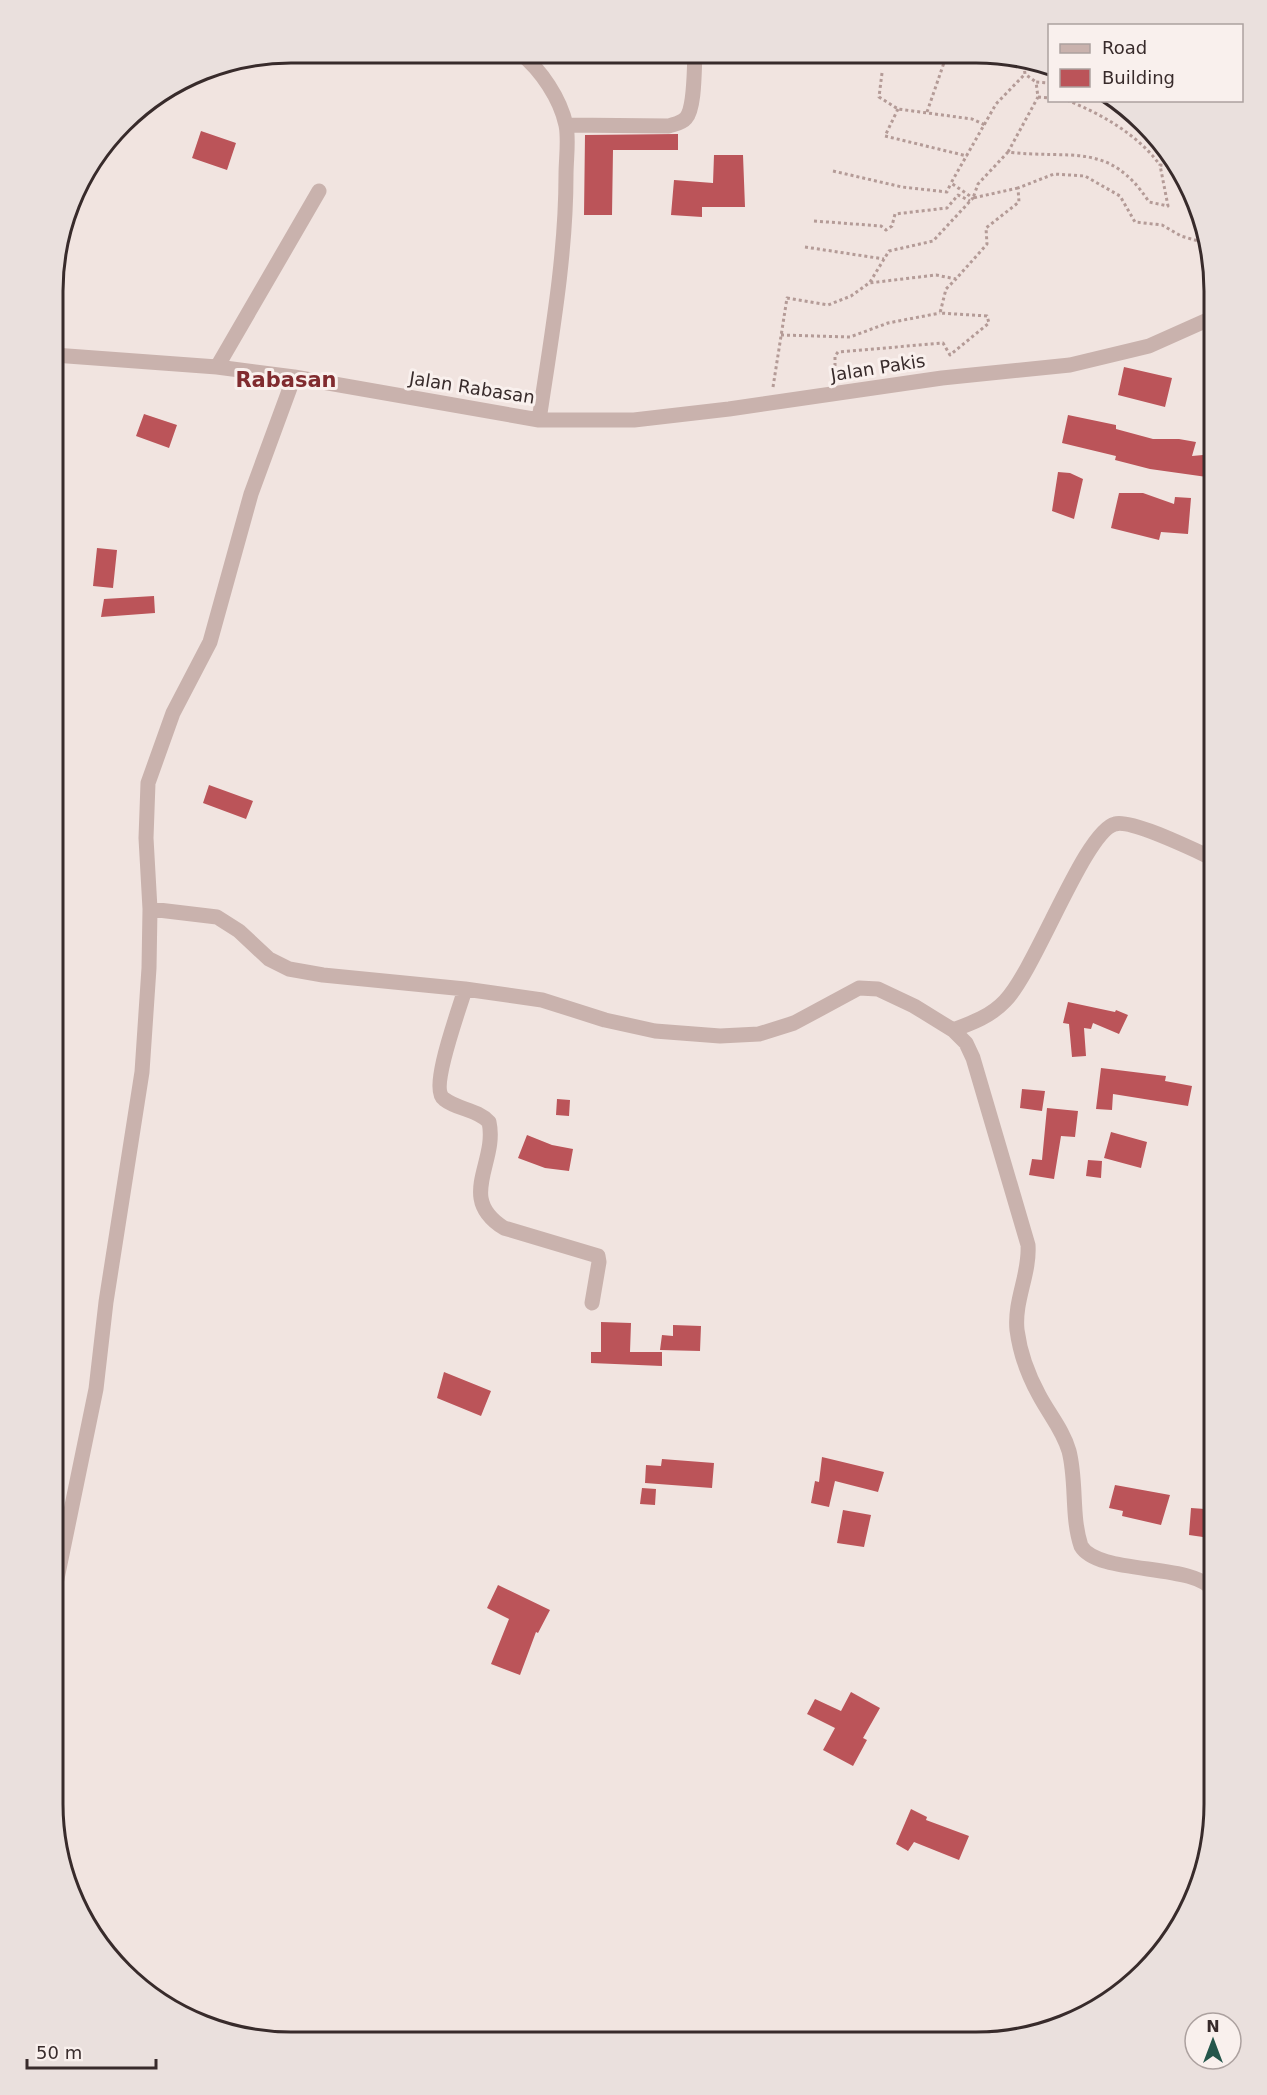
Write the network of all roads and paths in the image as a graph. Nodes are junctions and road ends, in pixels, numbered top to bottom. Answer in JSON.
{"nodes":[{"id":1,"x":531,"y":63,"type":"edge"},
{"id":2,"x":694,"y":63,"type":"edge"},
{"id":3,"x":944,"y":63,"type":"edge"},
{"id":4,"x":1024,"y":68,"type":"edge"},
{"id":5,"x":882,"y":73,"type":"dead end"},
{"id":6,"x":1024,"y":74,"type":"junction"},
{"id":7,"x":1036,"y":82,"type":"junction"},
{"id":8,"x":1048,"y":83,"type":"edge"},
{"id":9,"x":1038,"y":97,"type":"junction"},
{"id":10,"x":1048,"y":98,"type":"edge"},
{"id":11,"x":1071,"y":102,"type":"edge"},
{"id":12,"x":898,"y":109,"type":"junction"},
{"id":13,"x":927,"y":112,"type":"dead end"},
{"id":14,"x":566,"y":125,"type":"junction"},
{"id":15,"x":985,"y":125,"type":"junction"},
{"id":16,"x":1008,"y":152,"type":"junction"},
{"id":17,"x":967,"y":156,"type":"junction"},
{"id":18,"x":1160,"y":165,"type":"junction"},
{"id":19,"x":1167,"y":165,"type":"edge"},
{"id":20,"x":833,"y":171,"type":"dead end"},
{"id":21,"x":951,"y":183,"type":"junction"},
{"id":22,"x":1018,"y":188,"type":"junction"},
{"id":23,"x":319,"y":191,"type":"dead end"},
{"id":24,"x":971,"y":199,"type":"junction"},
{"id":25,"x":814,"y":221,"type":"dead end"},
{"id":26,"x":1198,"y":241,"type":"edge"},
{"id":27,"x":805,"y":247,"type":"dead end"},
{"id":28,"x":884,"y":260,"type":"junction"},
{"id":29,"x":956,"y":279,"type":"junction"},
{"id":30,"x":869,"y":283,"type":"junction"},
{"id":31,"x":939,"y":313,"type":"junction"},
{"id":32,"x":1204,"y":322,"type":"edge"},
{"id":33,"x":781,"y":335,"type":"junction"},
{"id":34,"x":63,"y":356,"type":"edge"},
{"id":35,"x":217,"y":367,"type":"junction"},
{"id":36,"x":294,"y":377,"type":"junction"},
{"id":37,"x":836,"y":395,"type":"junction"},
{"id":38,"x":770,"y":404,"type":"junction"},
{"id":39,"x":539,"y":420,"type":"junction"},
{"id":40,"x":1204,"y":855,"type":"edge"},
{"id":41,"x":150,"y":909,"type":"junction"},
{"id":42,"x":465,"y":989,"type":"junction"},
{"id":43,"x":953,"y":1030,"type":"junction"},
{"id":44,"x":592,"y":1303,"type":"dead end"},
{"id":45,"x":63,"y":1549,"type":"edge"},
{"id":46,"x":1204,"y":1583,"type":"edge"}],
"edges":[{"from":1,"to":14,"type":"street","name":"Jalan Rabasan"},
{"from":2,"to":14,"type":"street"},
{"from":3,"to":13,"type":"path"},
{"from":4,"to":6,"type":"path"},
{"from":5,"to":12,"type":"path"},
{"from":6,"to":7,"type":"path"},
{"from":6,"to":15,"type":"path"},
{"from":7,"to":8,"type":"path"},
{"from":7,"to":9,"type":"path"},
{"from":9,"to":10,"type":"path"},
{"from":9,"to":16,"type":"path"},
{"from":11,"to":18,"type":"path"},
{"from":12,"to":15,"type":"path"},
{"from":12,"to":17,"type":"path"},
{"from":14,"to":39,"type":"street","name":"Jalan Rabasan"},
{"from":15,"to":17,"type":"path"},
{"from":16,"to":18,"type":"path"},
{"from":16,"to":24,"type":"path"},
{"from":17,"to":21,"type":"path"},
{"from":18,"to":19,"type":"path"},
{"from":20,"to":21,"type":"path"},
{"from":21,"to":24,"type":"path"},
{"from":22,"to":24,"type":"path"},
{"from":22,"to":26,"type":"path"},
{"from":22,"to":29,"type":"path"},
{"from":23,"to":35,"type":"street"},
{"from":24,"to":25,"type":"path"},
{"from":24,"to":28,"type":"path"},
{"from":27,"to":28,"type":"path"},
{"from":28,"to":30,"type":"path"},
{"from":29,"to":30,"type":"path"},
{"from":29,"to":31,"type":"path"},
{"from":30,"to":33,"type":"path"},
{"from":31,"to":33,"type":"path"},
{"from":31,"to":37,"type":"path"},
{"from":32,"to":37,"type":"street","name":"Jalan Pakis"},
{"from":33,"to":38,"type":"path"},
{"from":34,"to":35,"type":"street","name":"Jalan Rabasan"},
{"from":35,"to":36,"type":"street","name":"Jalan Rabasan"},
{"from":36,"to":39,"type":"street","name":"Jalan Rabasan"},
{"from":36,"to":41,"type":"street"},
{"from":37,"to":38,"type":"street","name":"Jalan Pakis"},
{"from":38,"to":39,"type":"street","name":"Jalan Pakis"},
{"from":40,"to":43,"type":"street"},
{"from":41,"to":42,"type":"street"},
{"from":41,"to":45,"type":"street"},
{"from":42,"to":43,"type":"street"},
{"from":42,"to":44,"type":"street"},
{"from":43,"to":46,"type":"street"}]}
